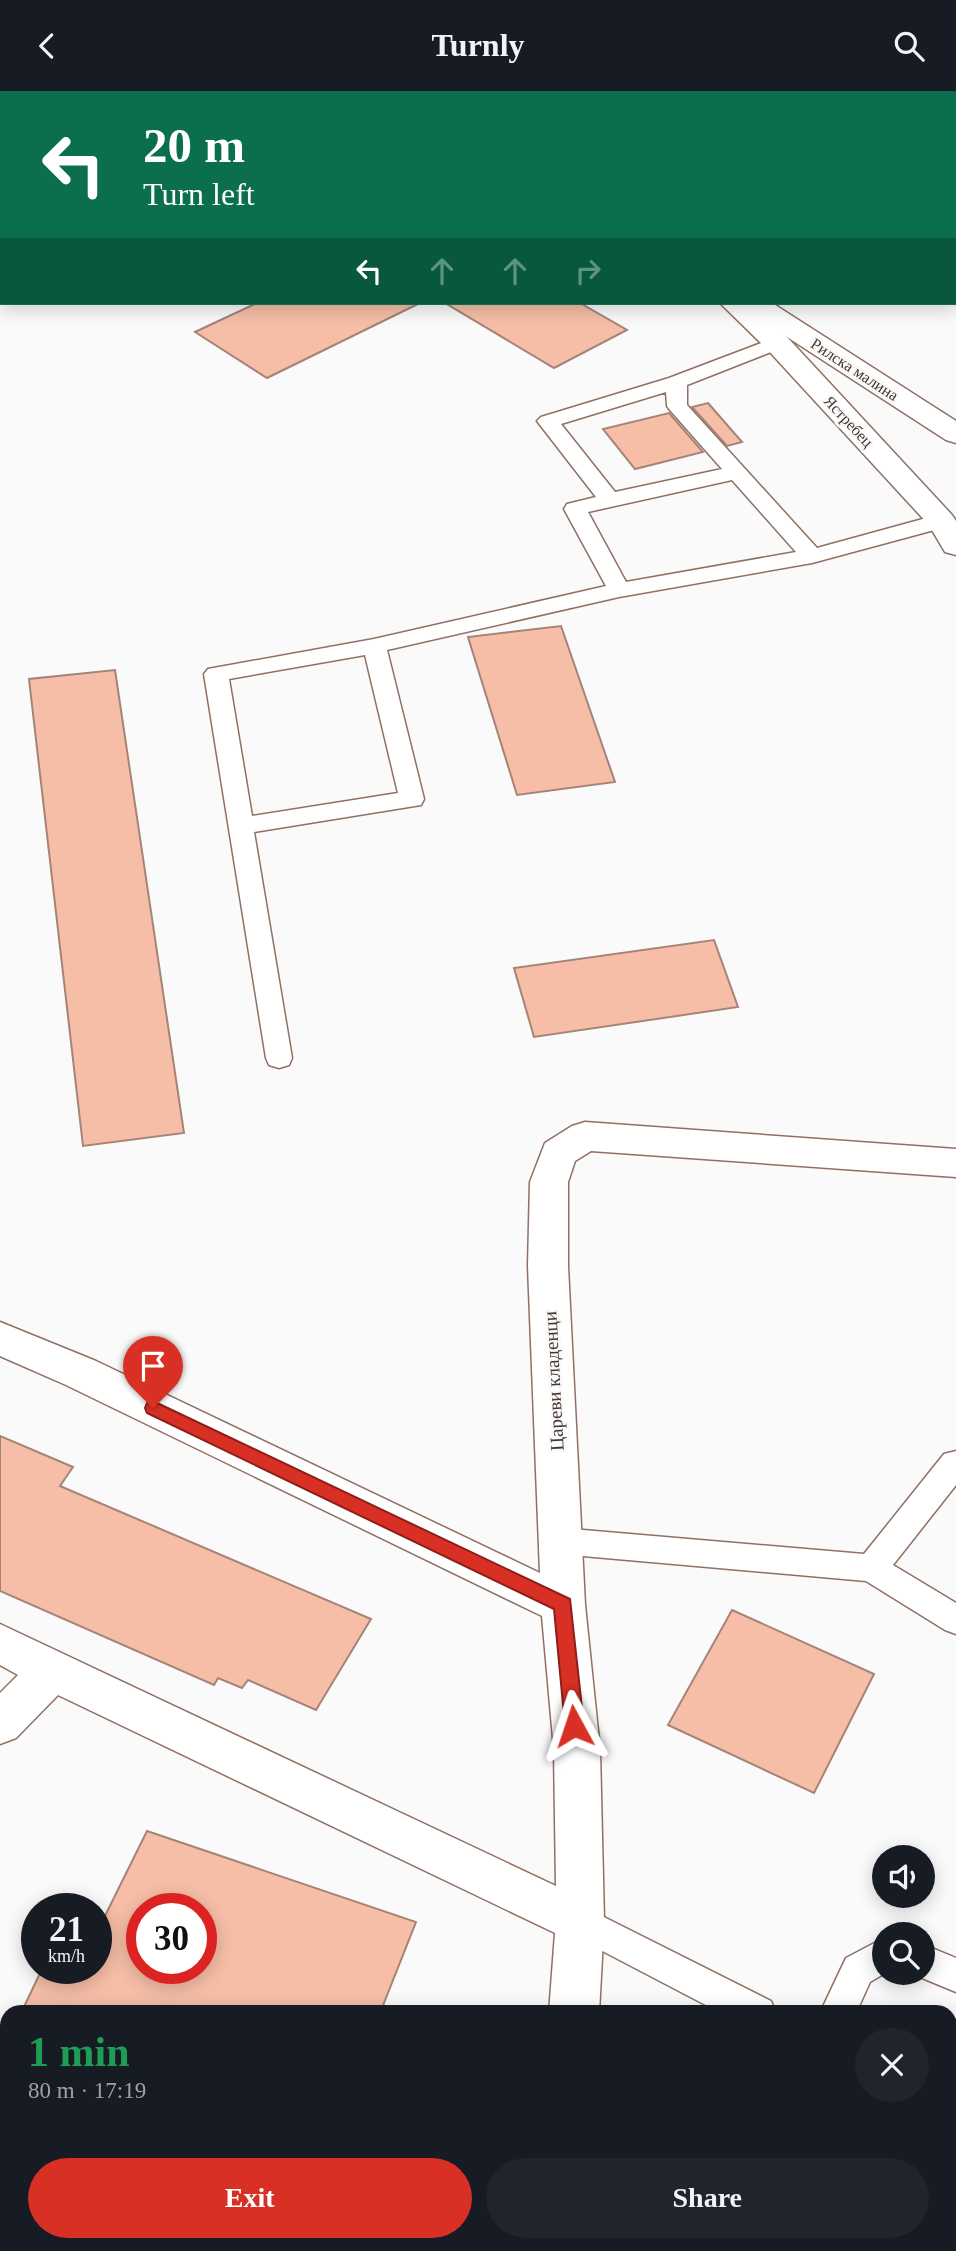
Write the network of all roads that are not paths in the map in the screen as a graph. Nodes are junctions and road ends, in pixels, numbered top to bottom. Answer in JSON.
{"nodes":[{"id":1,"x":736,"y":305,"type":"edge"},
{"id":2,"x":757,"y":305,"type":"edge"},
{"id":3,"x":777,"y":344,"type":"junction"},
{"id":4,"x":676,"y":382,"type":"junction"},
{"id":5,"x":956,"y":434,"type":"edge"},
{"id":6,"x":737,"y":472,"type":"junction"},
{"id":7,"x":610,"y":500,"type":"junction"},
{"id":8,"x":951,"y":527,"type":"edge"},
{"id":9,"x":812,"y":556,"type":"junction"},
{"id":10,"x":619,"y":590,"type":"junction"},
{"id":11,"x":374,"y":646,"type":"junction"},
{"id":12,"x":241,"y":826,"type":"junction"},
{"id":13,"x":279,"y":1058,"type":"dead end"},
{"id":14,"x":956,"y":1163,"type":"edge"},
{"id":15,"x":0,"y":1338,"type":"edge"},
{"id":16,"x":955,"y":1463,"type":"edge"},
{"id":17,"x":560,"y":1541,"type":"junction"},
{"id":18,"x":872,"y":1568,"type":"junction"},
{"id":19,"x":563,"y":1605,"type":"junction"},
{"id":20,"x":956,"y":1620,"type":"edge"},
{"id":21,"x":0,"y":1643,"type":"edge"},
{"id":22,"x":52,"y":1671,"type":"junction"},
{"id":23,"x":0,"y":1724,"type":"edge"},
{"id":24,"x":580,"y":1921,"type":"junction"},
{"id":25,"x":872,"y":1962,"type":"edge"},
{"id":26,"x":935,"y":1966,"type":"edge"},
{"id":27,"x":956,"y":1975,"type":"edge"},
{"id":28,"x":575,"y":2005,"type":"edge"},
{"id":29,"x":743,"y":2005,"type":"edge"},
{"id":30,"x":842,"y":2005,"type":"edge"}],
"edges":[{"from":1,"to":3,"type":"street","name":"Ястребец"},
{"from":2,"to":5,"type":"street","name":"Рилска малина"},
{"from":3,"to":4,"type":"lane"},
{"from":3,"to":8,"type":"street","name":"Ястребец"},
{"from":4,"to":6,"type":"lane"},
{"from":4,"to":7,"type":"lane"},
{"from":6,"to":7,"type":"lane"},
{"from":6,"to":9,"type":"lane"},
{"from":7,"to":10,"type":"lane"},
{"from":8,"to":9,"type":"lane"},
{"from":9,"to":10,"type":"lane"},
{"from":10,"to":11,"type":"lane"},
{"from":11,"to":12,"type":"lane"},
{"from":11,"to":12,"type":"lane"},
{"from":12,"to":13,"type":"lane"},
{"from":14,"to":17,"type":"street","name":"Цареви кладенци"},
{"from":15,"to":19,"type":"street"},
{"from":16,"to":18,"type":"lane"},
{"from":17,"to":18,"type":"lane"},
{"from":17,"to":19,"type":"street","name":"Цареви кладенци"},
{"from":18,"to":20,"type":"lane"},
{"from":19,"to":24,"type":"street","name":"Цареви кладенци"},
{"from":21,"to":22,"type":"street"},
{"from":22,"to":23,"type":"street"},
{"from":22,"to":24,"type":"street"},
{"from":24,"to":28,"type":"street","name":"Цареви кладенци"},
{"from":24,"to":29,"type":"lane"},
{"from":25,"to":30,"type":"lane"},
{"from":26,"to":27,"type":"lane"}]}
